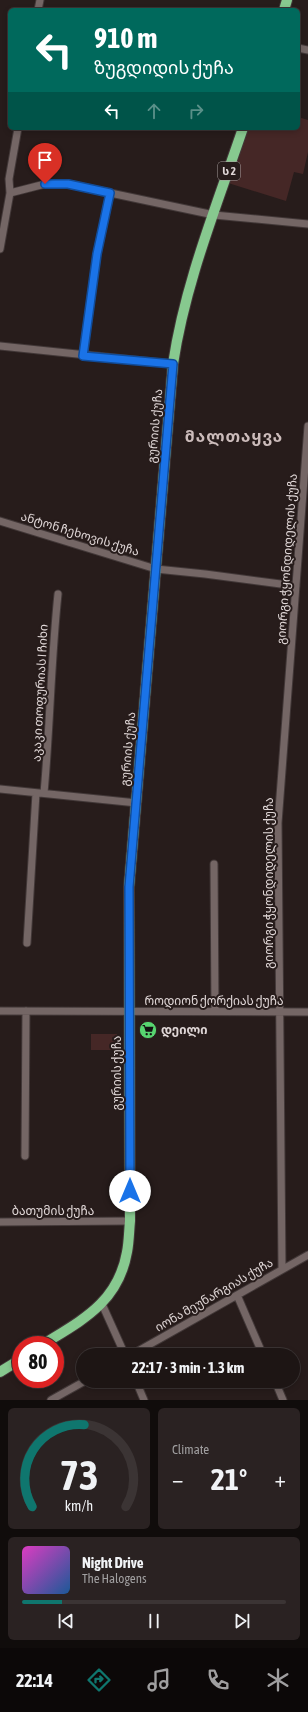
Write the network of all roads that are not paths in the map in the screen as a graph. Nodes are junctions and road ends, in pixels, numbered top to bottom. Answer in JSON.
{"nodes":[{"id":1,"x":18,"y":130,"type":"edge"},
{"id":2,"x":243,"y":130,"type":"edge"},
{"id":3,"x":10,"y":193,"type":"junction"},
{"id":4,"x":110,"y":193,"type":"junction"},
{"id":5,"x":214,"y":215,"type":"junction"},
{"id":6,"x":308,"y":224,"type":"edge"},
{"id":7,"x":0,"y":249,"type":"edge"},
{"id":8,"x":0,"y":346,"type":"edge"},
{"id":9,"x":83,"y":356,"type":"junction"},
{"id":10,"x":173,"y":364,"type":"junction"},
{"id":11,"x":308,"y":426,"type":"edge"},
{"id":12,"x":0,"y":521,"type":"edge"},
{"id":13,"x":156,"y":569,"type":"junction"},
{"id":14,"x":296,"y":586,"type":"junction"},
{"id":15,"x":58,"y":594,"type":"dead end"},
{"id":16,"x":0,"y":789,"type":"edge"},
{"id":17,"x":36,"y":792,"type":"junction"},
{"id":18,"x":44,"y":793,"type":"junction"},
{"id":19,"x":137,"y":803,"type":"junction"},
{"id":20,"x":214,"y":864,"type":"dead end"},
{"id":21,"x":27,"y":944,"type":"dead end"},
{"id":22,"x":0,"y":1011,"type":"edge"},
{"id":23,"x":26,"y":1011,"type":"junction"},
{"id":24,"x":214,"y":1011,"type":"junction"},
{"id":25,"x":129,"y":1012,"type":"junction"},
{"id":26,"x":308,"y":1012,"type":"edge"},
{"id":27,"x":281,"y":1013,"type":"junction"},
{"id":28,"x":25,"y":1156,"type":"dead end"},
{"id":29,"x":130,"y":1221,"type":"junction"},
{"id":30,"x":0,"y":1222,"type":"edge"},
{"id":31,"x":308,"y":1255,"type":"edge"},
{"id":32,"x":282,"y":1269,"type":"junction"},
{"id":33,"x":237,"y":1295,"type":"junction"},
{"id":34,"x":102,"y":1304,"type":"junction"},
{"id":35,"x":56,"y":1336,"type":"edge"},
{"id":36,"x":122,"y":1348,"type":"edge"},
{"id":37,"x":143,"y":1348,"type":"edge"},
{"id":38,"x":261,"y":1348,"type":"edge"},
{"id":39,"x":12,"y":1365,"type":"edge"},
{"id":40,"x":0,"y":1372,"type":"edge"},
{"id":41,"x":76,"y":1386,"type":"edge"},
{"id":42,"x":139,"y":1388,"type":"edge"},
{"id":43,"x":278,"y":1388,"type":"edge"},
{"id":44,"x":51,"y":1400,"type":"edge"},
{"id":45,"x":144,"y":1400,"type":"edge"},
{"id":46,"x":283,"y":1400,"type":"edge"}],
"edges":[{"from":1,"to":3,"type":"street"},
{"from":2,"to":5,"type":"highway","name":"გურიის ქუჩა","number":"ს 2"},
{"from":3,"to":4,"type":"street"},
{"from":3,"to":7,"type":"street"},
{"from":4,"to":5,"type":"street"},
{"from":4,"to":9,"type":"street"},
{"from":5,"to":6,"type":"street"},
{"from":5,"to":10,"type":"highway","name":"გურიის ქუჩა","number":"ს 2"},
{"from":8,"to":9,"type":"street"},
{"from":9,"to":10,"type":"street"},
{"from":10,"to":13,"type":"highway","name":"გურიის ქუჩა","number":"ს 2"},
{"from":11,"to":14,"type":"street","name":"გიორგი ჭყონდიდელის ქუჩა"},
{"from":12,"to":13,"type":"street","name":"ანტონ ჩეხოვის ქუჩა"},
{"from":13,"to":14,"type":"street","name":"ანტონ ჩეხოვის ქუჩა"},
{"from":13,"to":19,"type":"highway","name":"გურიის ქუჩა","number":"ს 2"},
{"from":14,"to":27,"type":"street","name":"გიორგი ჭყონდიდელის ქუჩა"},
{"from":15,"to":18,"type":"street","name":"აკაკი თოფურიას I ჩიხი"},
{"from":16,"to":17,"type":"street"},
{"from":17,"to":18,"type":"street"},
{"from":17,"to":21,"type":"street"},
{"from":18,"to":19,"type":"street"},
{"from":19,"to":25,"type":"highway","name":"გურიის ქუჩა","number":"ს 2"},
{"from":20,"to":24,"type":"street"},
{"from":22,"to":23,"type":"street","name":"როდიონ ქორქიას ქუჩა"},
{"from":23,"to":25,"type":"street","name":"როდიონ ქორქიას ქუჩა"},
{"from":23,"to":28,"type":"street"},
{"from":24,"to":25,"type":"street","name":"როდიონ ქორქიას ქუჩა"},
{"from":24,"to":27,"type":"street","name":"როდიონ ქორქიას ქუჩა"},
{"from":25,"to":29,"type":"highway","name":"გურიის ქუჩა","number":"ს 2"},
{"from":26,"to":27,"type":"street","name":"როდიონ ქორქიას ქუჩა"},
{"from":27,"to":32,"type":"street","name":"გიორგი ჭყონდიდელის ქუჩა"},
{"from":29,"to":30,"type":"street","name":"ბათუმის ქუჩა"},
{"from":29,"to":34,"type":"highway","name":"გურიის ქუჩა","number":"ს 2"},
{"from":31,"to":32,"type":"street","name":"იონა მეუნარგიას ქუჩა"},
{"from":32,"to":33,"type":"street","name":"იონა მეუნარგიას ქუჩა"},
{"from":33,"to":37,"type":"street","name":"იონა მეუნარგიას ქუჩა"},
{"from":33,"to":38,"type":"street"},
{"from":34,"to":35,"type":"highway","name":"გურიის ქუჩა","number":"ს 2"},
{"from":34,"to":36,"type":"street"},
{"from":39,"to":40,"type":"highway"},
{"from":41,"to":44,"type":"street"},
{"from":42,"to":45,"type":"street"},
{"from":43,"to":46,"type":"street"}]}
